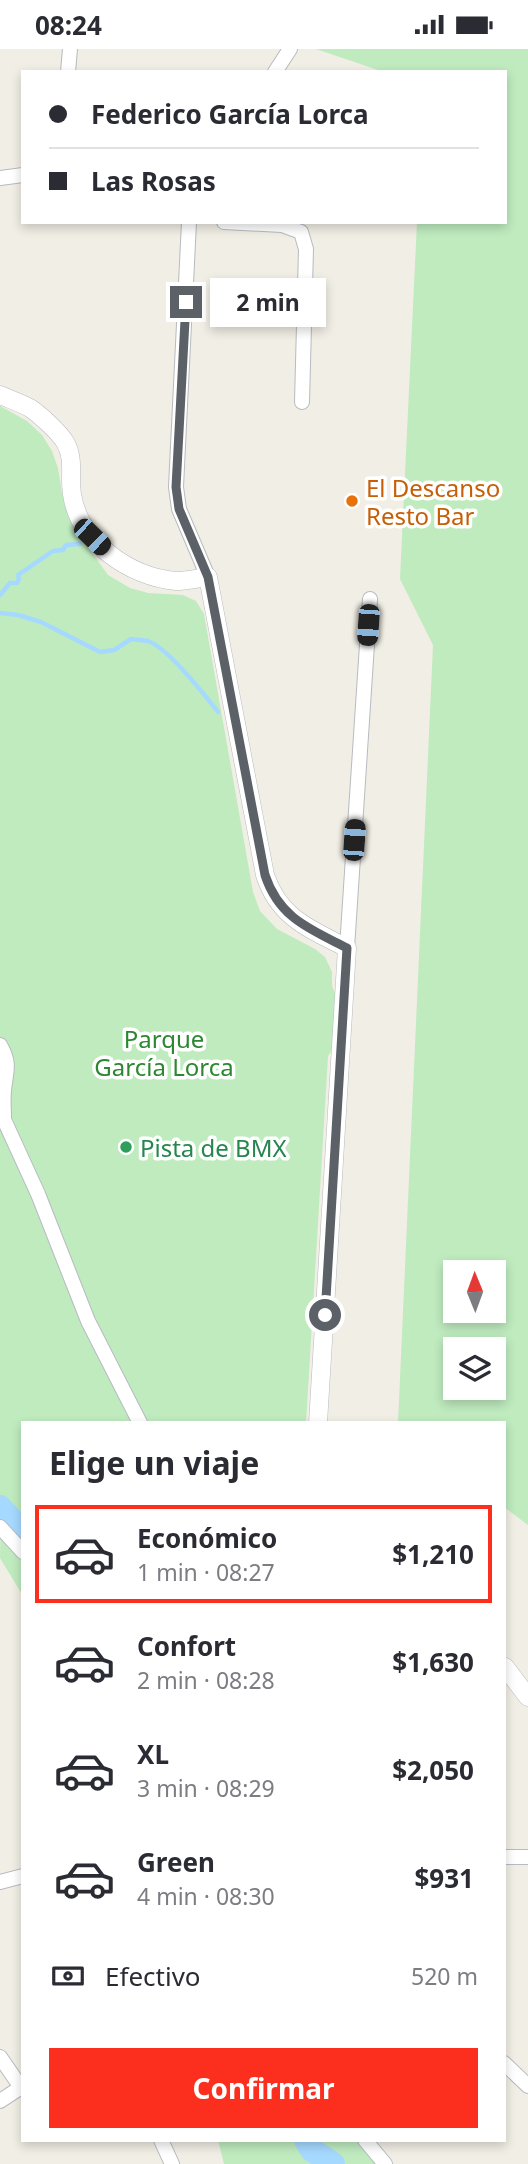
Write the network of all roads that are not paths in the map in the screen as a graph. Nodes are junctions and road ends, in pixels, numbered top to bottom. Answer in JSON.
{"nodes":[{"id":1,"x":69,"y":49,"type":"edge"},
{"id":2,"x":290,"y":49,"type":"edge"},
{"id":3,"x":68,"y":70,"type":"edge"},
{"id":4,"x":276,"y":70,"type":"edge"},
{"id":5,"x":21,"y":175,"type":"edge"},
{"id":6,"x":0,"y":178,"type":"edge"},
{"id":7,"x":190,"y":224,"type":"edge"},
{"id":8,"x":263,"y":224,"type":"edge"},
{"id":9,"x":0,"y":395,"type":"edge"},
{"id":10,"x":302,"y":402,"type":"dead end"},
{"id":11,"x":208,"y":577,"type":"junction"},
{"id":12,"x":370,"y":599,"type":"dead end"},
{"id":13,"x":347,"y":948,"type":"junction"},
{"id":14,"x":0,"y":1045,"type":"edge"},
{"id":15,"x":2,"y":1115,"type":"edge"},
{"id":16,"x":139,"y":1421,"type":"edge"},
{"id":17,"x":318,"y":1421,"type":"edge"},
{"id":18,"x":0,"y":1527,"type":"edge"},
{"id":19,"x":21,"y":1550,"type":"edge"},
{"id":20,"x":506,"y":1670,"type":"edge"},
{"id":21,"x":506,"y":1692,"type":"edge"},
{"id":22,"x":528,"y":1697,"type":"edge"},
{"id":23,"x":528,"y":1705,"type":"edge"},
{"id":24,"x":506,"y":1857,"type":"edge"},
{"id":25,"x":528,"y":1857,"type":"edge"},
{"id":26,"x":21,"y":1877,"type":"edge"},
{"id":27,"x":0,"y":1882,"type":"edge"},
{"id":28,"x":0,"y":2057,"type":"edge"},
{"id":29,"x":506,"y":2065,"type":"edge"},
{"id":30,"x":21,"y":2085,"type":"edge"},
{"id":31,"x":528,"y":2086,"type":"edge"},
{"id":32,"x":21,"y":2087,"type":"edge"},
{"id":33,"x":0,"y":2101,"type":"edge"},
{"id":34,"x":162,"y":2142,"type":"edge"},
{"id":35,"x":367,"y":2142,"type":"edge"},
{"id":36,"x":172,"y":2163,"type":"edge"},
{"id":37,"x":384,"y":2164,"type":"edge"}],
"edges":[{"from":1,"to":3,"type":"street"},
{"from":2,"to":4,"type":"street"},
{"from":5,"to":6,"type":"street"},
{"from":7,"to":11,"type":"street"},
{"from":8,"to":10,"type":"street"},
{"from":9,"to":11,"type":"street"},
{"from":11,"to":13,"type":"street"},
{"from":12,"to":13,"type":"street"},
{"from":13,"to":17,"type":"street"},
{"from":14,"to":15,"type":"street"},
{"from":15,"to":16,"type":"street"},
{"from":18,"to":19,"type":"street"},
{"from":20,"to":22,"type":"street"},
{"from":21,"to":23,"type":"street"},
{"from":24,"to":25,"type":"street"},
{"from":26,"to":27,"type":"street"},
{"from":28,"to":30,"type":"street"},
{"from":29,"to":31,"type":"street"},
{"from":32,"to":33,"type":"street"},
{"from":34,"to":36,"type":"street"},
{"from":35,"to":37,"type":"street"}]}
